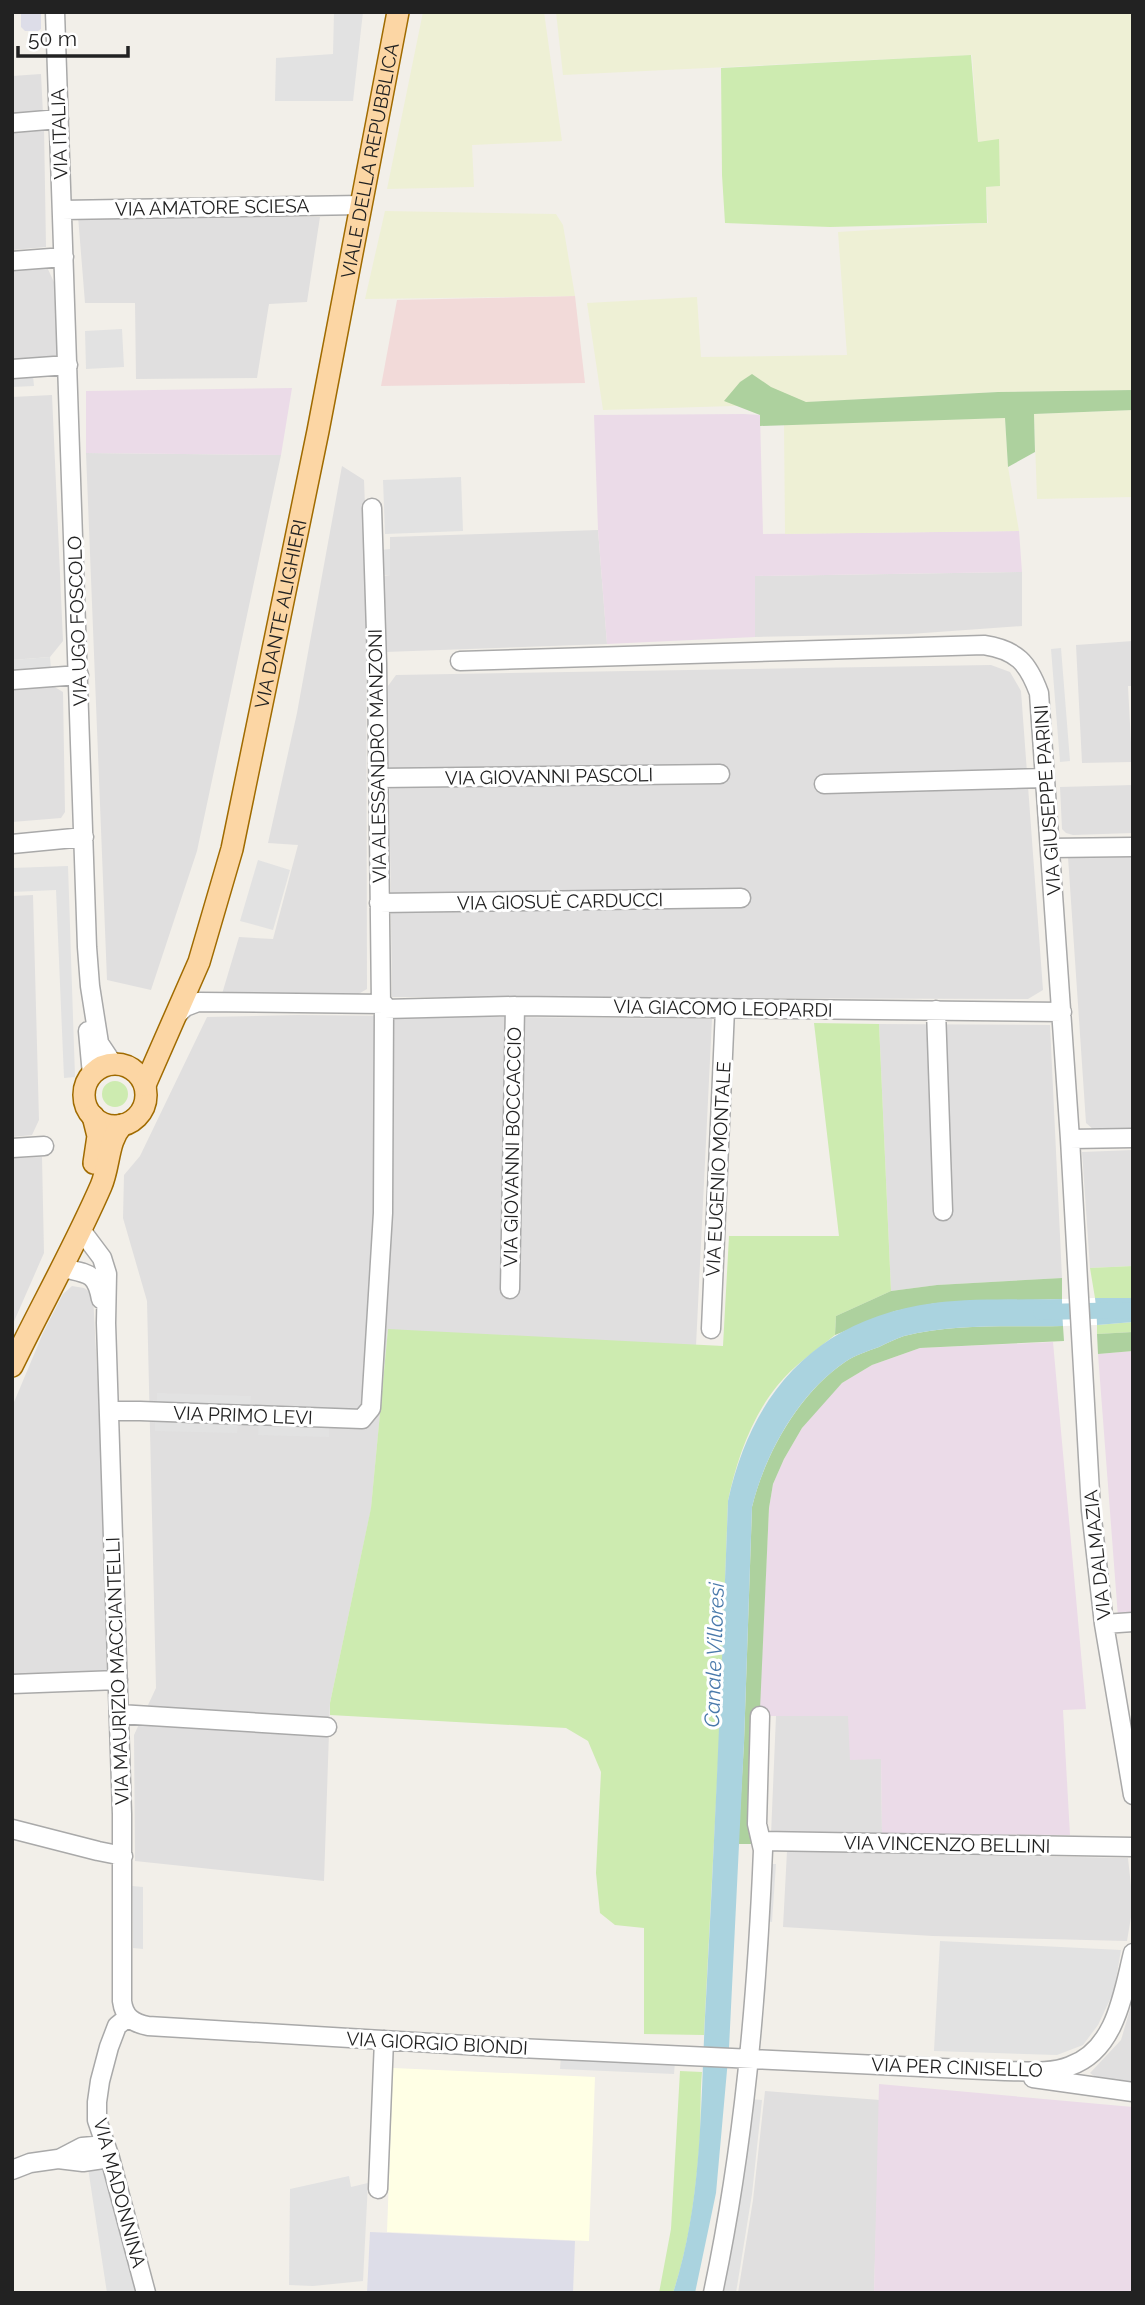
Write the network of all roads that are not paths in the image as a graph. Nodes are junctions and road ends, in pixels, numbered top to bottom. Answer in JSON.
{"nodes":[{"id":1,"x":55,"y":12,"type":"edge"},
{"id":2,"x":398,"y":12,"type":"edge"},
{"id":3,"x":59,"y":119,"type":"junction"},
{"id":4,"x":12,"y":123,"type":"edge"},
{"id":5,"x":362,"y":205,"type":"junction"},
{"id":6,"x":62,"y":209,"type":"junction"},
{"id":7,"x":64,"y":257,"type":"junction"},
{"id":8,"x":12,"y":261,"type":"edge"},
{"id":9,"x":341,"y":311,"type":"joint"},
{"id":10,"x":68,"y":365,"type":"junction"},
{"id":11,"x":12,"y":369,"type":"edge"},
{"id":12,"x":372,"y":508,"type":"dead end"},
{"id":13,"x":460,"y":661,"type":"dead end"},
{"id":14,"x":79,"y":675,"type":"junction"},
{"id":15,"x":12,"y":680,"type":"edge"},
{"id":16,"x":720,"y":774,"type":"dead end"},
{"id":17,"x":378,"y":778,"type":"junction"},
{"id":18,"x":1045,"y":778,"type":"junction"},
{"id":19,"x":824,"y":784,"type":"dead end"},
{"id":20,"x":84,"y":837,"type":"junction"},
{"id":21,"x":12,"y":844,"type":"edge"},
{"id":22,"x":1133,"y":847,"type":"edge"},
{"id":23,"x":1050,"y":848,"type":"junction"},
{"id":24,"x":741,"y":898,"type":"dead end"},
{"id":25,"x":379,"y":903,"type":"junction"},
{"id":26,"x":211,"y":915,"type":"junction"},
{"id":27,"x":90,"y":986,"type":"junction"},
{"id":28,"x":383,"y":1005,"type":"junction"},
{"id":29,"x":514,"y":1006,"type":"junction"},
{"id":30,"x":725,"y":1009,"type":"junction"},
{"id":31,"x":936,"y":1010,"type":"junction"},
{"id":32,"x":1062,"y":1012,"type":"junction"},
{"id":33,"x":177,"y":1014,"type":"junction"},
{"id":34,"x":120,"y":1065,"type":"junction"},
{"id":35,"x":92,"y":1075,"type":"junction"},
{"id":36,"x":145,"y":1085,"type":"junction"},
{"id":37,"x":93,"y":1116,"type":"junction"},
{"id":38,"x":122,"y":1125,"type":"junction"},
{"id":39,"x":1133,"y":1138,"type":"edge"},
{"id":40,"x":1070,"y":1139,"type":"junction"},
{"id":41,"x":44,"y":1146,"type":"dead end"},
{"id":42,"x":12,"y":1148,"type":"edge"},
{"id":43,"x":943,"y":1211,"type":"dead end"},
{"id":44,"x":81,"y":1230,"type":"junction"},
{"id":45,"x":63,"y":1268,"type":"junction"},
{"id":46,"x":510,"y":1289,"type":"dead end"},
{"id":47,"x":1079,"y":1299,"type":"joint"},
{"id":48,"x":106,"y":1323,"type":"junction"},
{"id":49,"x":711,"y":1329,"type":"dead end"},
{"id":50,"x":15,"y":1361,"type":"edge"},
{"id":51,"x":371,"y":1408,"type":"joint"},
{"id":52,"x":109,"y":1411,"type":"junction"},
{"id":53,"x":1133,"y":1622,"type":"edge"},
{"id":54,"x":1104,"y":1624,"type":"junction"},
{"id":55,"x":118,"y":1680,"type":"junction"},
{"id":56,"x":12,"y":1684,"type":"edge"},
{"id":57,"x":119,"y":1714,"type":"junction"},
{"id":58,"x":760,"y":1716,"type":"dead end"},
{"id":59,"x":327,"y":1727,"type":"dead end"},
{"id":60,"x":1132,"y":1787,"type":"edge"},
{"id":61,"x":12,"y":1829,"type":"edge"},
{"id":62,"x":761,"y":1841,"type":"junction"},
{"id":63,"x":1133,"y":1847,"type":"edge"},
{"id":64,"x":123,"y":1856,"type":"junction"},
{"id":65,"x":1133,"y":1953,"type":"edge"},
{"id":66,"x":1128,"y":1988,"type":"edge"},
{"id":67,"x":128,"y":2017,"type":"junction"},
{"id":68,"x":384,"y":2040,"type":"junction"},
{"id":69,"x":749,"y":2059,"type":"junction"},
{"id":70,"x":1080,"y":2061,"type":"junction"},
{"id":71,"x":1005,"y":2071,"type":"junction"},
{"id":72,"x":1082,"y":2086,"type":"junction"},
{"id":73,"x":1133,"y":2092,"type":"edge"},
{"id":74,"x":108,"y":2152,"type":"junction"},
{"id":75,"x":12,"y":2170,"type":"edge"},
{"id":76,"x":378,"y":2189,"type":"dead end"},
{"id":77,"x":146,"y":2292,"type":"edge"},
{"id":78,"x":713,"y":2293,"type":"edge"}],
"edges":[{"from":1,"to":3,"type":"street","name":"VIA ITALIA"},
{"from":2,"to":5,"type":"main road","name":"VIALE DELLA REPUBBLICA"},
{"from":3,"to":4,"type":"street"},
{"from":3,"to":6,"type":"street","name":"VIA ITALIA"},
{"from":5,"to":6,"type":"street","name":"VIA AMATORE SCIESA"},
{"from":5,"to":9,"type":"main road","name":"VIALE DELLA REPUBBLICA"},
{"from":6,"to":7,"type":"street","name":"VIA ITALIA"},
{"from":7,"to":8,"type":"street"},
{"from":7,"to":10,"type":"street","name":"VIA UGO FOSCOLO"},
{"from":9,"to":26,"type":"main road","name":"VIA DANTE ALIGHIERI"},
{"from":10,"to":11,"type":"street"},
{"from":10,"to":14,"type":"street","name":"VIA UGO FOSCOLO"},
{"from":12,"to":17,"type":"street","name":"VIA ALESSANDRO MANZONI"},
{"from":13,"to":18,"type":"street","name":"VIA GIUSEPPE PARINI"},
{"from":14,"to":15,"type":"street"},
{"from":14,"to":20,"type":"street","name":"VIA UGO FOSCOLO"},
{"from":16,"to":17,"type":"street","name":"VIA GIOVANNI PASCOLI"},
{"from":17,"to":25,"type":"street","name":"VIA ALESSANDRO MANZONI"},
{"from":18,"to":19,"type":"street"},
{"from":18,"to":23,"type":"street","name":"VIA GIUSEPPE PARINI"},
{"from":20,"to":21,"type":"street"},
{"from":20,"to":27,"type":"street","name":"VIA UGO FOSCOLO"},
{"from":22,"to":23,"type":"street"},
{"from":23,"to":32,"type":"street","name":"VIA GIUSEPPE PARINI"},
{"from":24,"to":25,"type":"street","name":"VIA GIOSUÈ CARDUCCI"},
{"from":25,"to":28,"type":"street","name":"VIA ALESSANDRO MANZONI"},
{"from":26,"to":33,"type":"main road","name":"VIA DANTE ALIGHIERI"},
{"from":26,"to":34,"type":"main road","name":"VIA DANTE ALIGHIERI"},
{"from":27,"to":34,"type":"street","name":"VIA UGO FOSCOLO"},
{"from":27,"to":35,"type":"street","name":"VIA UGO FOSCOLO"},
{"from":28,"to":29,"type":"street","name":"VIA GIACOMO LEOPARDI"},
{"from":28,"to":33,"type":"street","name":"VIA GIACOMO LEOPARDI"},
{"from":28,"to":51,"type":"street","name":"VIA ALESSANDRO MANZONI"},
{"from":29,"to":30,"type":"street","name":"VIA GIACOMO LEOPARDI"},
{"from":29,"to":46,"type":"street","name":"VIA GIOVANNI BOCCACCIO"},
{"from":30,"to":31,"type":"street","name":"VIA GIACOMO LEOPARDI"},
{"from":30,"to":49,"type":"street","name":"VIA EUGENIO MONTALE"},
{"from":31,"to":32,"type":"street","name":"VIA GIACOMO LEOPARDI"},
{"from":31,"to":43,"type":"street"},
{"from":32,"to":40,"type":"street","name":"VIA GIUSEPPE PARINI"},
{"from":33,"to":36,"type":"main road","name":"VIA DANTE ALIGHIERI"},
{"from":34,"to":35,"type":"main road"},
{"from":34,"to":36,"type":"main road"},
{"from":35,"to":37,"type":"main road"},
{"from":36,"to":38,"type":"main road"},
{"from":37,"to":38,"type":"main road"},
{"from":37,"to":50,"type":"main road"},
{"from":38,"to":44,"type":"main road"},
{"from":39,"to":40,"type":"street"},
{"from":40,"to":47,"type":"street","name":"VIA GIUSEPPE PARINI"},
{"from":41,"to":42,"type":"street"},
{"from":44,"to":45,"type":"main road"},
{"from":44,"to":48,"type":"street","name":"VIA MAURIZIO MACCIANTELLI"},
{"from":45,"to":48,"type":"street","name":"VIA MAURIZIO MACCIANTELLI"},
{"from":45,"to":50,"type":"main road"},
{"from":47,"to":54,"type":"street","name":"VIA DALMAZIA"},
{"from":48,"to":52,"type":"street","name":"VIA MAURIZIO MACCIANTELLI"},
{"from":51,"to":52,"type":"street","name":"VIA PRIMO LEVI"},
{"from":52,"to":55,"type":"street","name":"VIA MAURIZIO MACCIANTELLI"},
{"from":53,"to":54,"type":"street"},
{"from":54,"to":60,"type":"street","name":"VIA DALMAZIA"},
{"from":55,"to":56,"type":"street"},
{"from":55,"to":57,"type":"street","name":"VIA MAURIZIO MACCIANTELLI"},
{"from":57,"to":59,"type":"street"},
{"from":57,"to":64,"type":"street","name":"VIA MAURIZIO MACCIANTELLI"},
{"from":58,"to":62,"type":"street"},
{"from":61,"to":64,"type":"street"},
{"from":62,"to":63,"type":"street","name":"VIA VINCENZO BELLINI"},
{"from":62,"to":69,"type":"street"},
{"from":64,"to":67,"type":"street","name":"VIA MAURIZIO MACCIANTELLI"},
{"from":65,"to":66,"type":"street","name":"VIA PER CINISELLO"},
{"from":66,"to":70,"type":"street","name":"VIA PER CINISELLO"},
{"from":67,"to":68,"type":"street","name":"VIA GIORGIO BIONDI"},
{"from":67,"to":74,"type":"street","name":"VIA MADONNINA"},
{"from":68,"to":69,"type":"street","name":"VIA GIORGIO BIONDI"},
{"from":68,"to":76,"type":"street"},
{"from":69,"to":71,"type":"street","name":"VIA PER CINISELLO"},
{"from":69,"to":78,"type":"street"},
{"from":70,"to":71,"type":"street","name":"VIA PER CINISELLO"},
{"from":70,"to":72,"type":"street"},
{"from":71,"to":72,"type":"street"},
{"from":72,"to":73,"type":"street"},
{"from":74,"to":75,"type":"street"},
{"from":74,"to":77,"type":"street","name":"VIA MADONNINA"}]}
